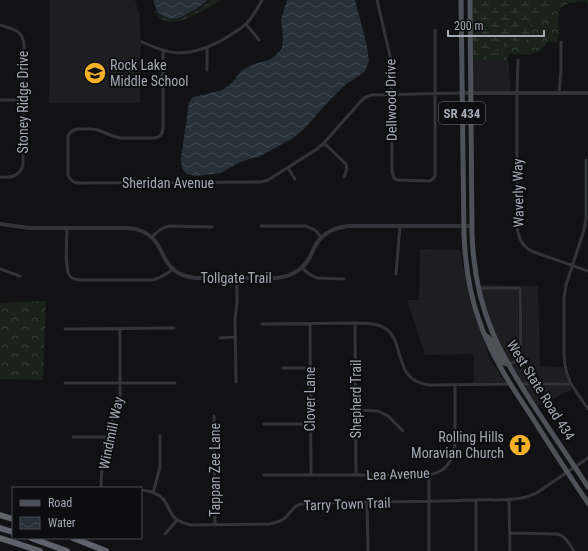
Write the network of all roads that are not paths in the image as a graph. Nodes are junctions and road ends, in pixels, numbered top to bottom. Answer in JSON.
{"nodes":[{"id":1,"x":262,"y":0,"type":"edge"},
{"id":2,"x":377,"y":0,"type":"edge"},
{"id":3,"x":461,"y":0,"type":"edge"},
{"id":4,"x":470,"y":0,"type":"edge"},
{"id":5,"x":246,"y":24,"type":"junction"},
{"id":6,"x":0,"y":25,"type":"edge"},
{"id":7,"x":435,"y":30,"type":"dead end"},
{"id":8,"x":259,"y":40,"type":"dead end"},
{"id":9,"x":142,"y":42,"type":"dead end"},
{"id":10,"x":561,"y":42,"type":"dead end"},
{"id":11,"x":207,"y":48,"type":"junction"},
{"id":12,"x":163,"y":50,"type":"junction"},
{"id":13,"x":518,"y":60,"type":"dead end"},
{"id":14,"x":208,"y":70,"type":"dead end"},
{"id":15,"x":462,"y":93,"type":"junction"},
{"id":16,"x":471,"y":93,"type":"junction"},
{"id":17,"x":517,"y":93,"type":"junction"},
{"id":18,"x":559,"y":93,"type":"junction"},
{"id":19,"x":588,"y":93,"type":"edge"},
{"id":20,"x":392,"y":94,"type":"junction"},
{"id":21,"x":436,"y":94,"type":"junction"},
{"id":22,"x":0,"y":100,"type":"edge"},
{"id":23,"x":23,"y":100,"type":"junction"},
{"id":24,"x":324,"y":143,"type":"junction"},
{"id":25,"x":586,"y":160,"type":"dead end"},
{"id":26,"x":288,"y":168,"type":"junction"},
{"id":27,"x":0,"y":177,"type":"edge"},
{"id":28,"x":344,"y":177,"type":"dead end"},
{"id":29,"x":295,"y":180,"type":"dead end"},
{"id":30,"x":0,"y":224,"type":"edge"},
{"id":31,"x":262,"y":226,"type":"dead end"},
{"id":32,"x":400,"y":226,"type":"junction"},
{"id":33,"x":472,"y":226,"type":"junction"},
{"id":34,"x":212,"y":227,"type":"dead end"},
{"id":35,"x":463,"y":227,"type":"junction"},
{"id":36,"x":67,"y":228,"type":"junction"},
{"id":37,"x":152,"y":237,"type":"junction"},
{"id":38,"x":321,"y":237,"type":"junction"},
{"id":39,"x":572,"y":265,"type":"junction"},
{"id":40,"x":302,"y":268,"type":"junction"},
{"id":41,"x":0,"y":269,"type":"edge"},
{"id":42,"x":173,"y":269,"type":"junction"},
{"id":43,"x":588,"y":271,"type":"edge"},
{"id":44,"x":396,"y":274,"type":"dead end"},
{"id":45,"x":20,"y":276,"type":"dead end"},
{"id":46,"x":237,"y":278,"type":"junction"},
{"id":47,"x":344,"y":279,"type":"dead end"},
{"id":48,"x":478,"y":288,"type":"junction"},
{"id":49,"x":355,"y":323,"type":"junction"},
{"id":50,"x":262,"y":324,"type":"dead end"},
{"id":51,"x":310,"y":324,"type":"junction"},
{"id":52,"x":174,"y":328,"type":"dead end"},
{"id":53,"x":65,"y":329,"type":"dead end"},
{"id":54,"x":120,"y":329,"type":"junction"},
{"id":55,"x":484,"y":334,"type":"junction"},
{"id":56,"x":235,"y":337,"type":"junction"},
{"id":57,"x":220,"y":338,"type":"dead end"},
{"id":58,"x":509,"y":364,"type":"junction"},
{"id":59,"x":283,"y":368,"type":"dead end"},
{"id":60,"x":310,"y":368,"type":"junction"},
{"id":61,"x":236,"y":382,"type":"dead end"},
{"id":62,"x":65,"y":383,"type":"dead end"},
{"id":63,"x":120,"y":383,"type":"junction"},
{"id":64,"x":175,"y":383,"type":"dead end"},
{"id":65,"x":510,"y":384,"type":"junction"},
{"id":66,"x":520,"y":384,"type":"junction"},
{"id":67,"x":571,"y":384,"type":"junction"},
{"id":68,"x":455,"y":385,"type":"junction"},
{"id":69,"x":534,"y":406,"type":"junction"},
{"id":70,"x":588,"y":409,"type":"edge"},
{"id":71,"x":356,"y":410,"type":"junction"},
{"id":72,"x":214,"y":416,"type":"dead end"},
{"id":73,"x":264,"y":424,"type":"dead end"},
{"id":74,"x":310,"y":424,"type":"junction"},
{"id":75,"x":403,"y":431,"type":"dead end"},
{"id":76,"x":160,"y":436,"type":"dead end"},
{"id":77,"x":73,"y":437,"type":"dead end"},
{"id":78,"x":107,"y":437,"type":"junction"},
{"id":79,"x":588,"y":458,"type":"edge"},
{"id":80,"x":575,"y":467,"type":"junction"},
{"id":81,"x":567,"y":472,"type":"junction"},
{"id":82,"x":311,"y":474,"type":"junction"},
{"id":83,"x":264,"y":475,"type":"dead end"},
{"id":84,"x":356,"y":475,"type":"junction"},
{"id":85,"x":429,"y":475,"type":"junction"},
{"id":86,"x":588,"y":486,"type":"edge"},
{"id":87,"x":101,"y":487,"type":"edge"},
{"id":88,"x":142,"y":490,"type":"edge"},
{"id":89,"x":153,"y":493,"type":"junction"},
{"id":90,"x":509,"y":499,"type":"junction"},
{"id":91,"x":476,"y":500,"type":"junction"},
{"id":92,"x":368,"y":502,"type":"junction"},
{"id":93,"x":429,"y":502,"type":"junction"},
{"id":94,"x":588,"y":503,"type":"edge"},
{"id":95,"x":0,"y":515,"type":"edge"},
{"id":96,"x":12,"y":519,"type":"edge"},
{"id":97,"x":177,"y":520,"type":"junction"},
{"id":98,"x":215,"y":524,"type":"junction"},
{"id":99,"x":0,"y":528,"type":"edge"},
{"id":100,"x":12,"y":532,"type":"edge"},
{"id":101,"x":510,"y":533,"type":"junction"},
{"id":102,"x":165,"y":534,"type":"dead end"},
{"id":103,"x":0,"y":539,"type":"edge"},
{"id":104,"x":34,"y":539,"type":"edge"},
{"id":105,"x":76,"y":539,"type":"edge"},
{"id":106,"x":28,"y":551,"type":"edge"},
{"id":107,"x":40,"y":551,"type":"edge"},
{"id":108,"x":67,"y":551,"type":"edge"},
{"id":109,"x":106,"y":551,"type":"edge"},
{"id":110,"x":368,"y":551,"type":"edge"},
{"id":111,"x":429,"y":551,"type":"edge"},
{"id":112,"x":476,"y":551,"type":"edge"},
{"id":113,"x":510,"y":551,"type":"edge"},
{"id":114,"x":574,"y":551,"type":"edge"}],
"edges":[{"from":1,"to":5,"type":"street"},
{"from":2,"to":20,"type":"street","name":"Dellwood Drive"},
{"from":3,"to":15,"type":"main road","number":"SR 434"},
{"from":4,"to":16,"type":"main road","number":"SR 434"},
{"from":5,"to":8,"type":"street"},
{"from":5,"to":11,"type":"street"},
{"from":6,"to":23,"type":"street","name":"Stoney Ridge Drive"},
{"from":7,"to":21,"type":"street"},
{"from":9,"to":12,"type":"street"},
{"from":10,"to":18,"type":"street"},
{"from":11,"to":12,"type":"street"},
{"from":11,"to":14,"type":"street"},
{"from":12,"to":26,"type":"street","name":"Sheridan Avenue"},
{"from":13,"to":17,"type":"street","name":"Waverly Way"},
{"from":15,"to":16,"type":"street"},
{"from":15,"to":21,"type":"street","name":"Sheridan Avenue"},
{"from":15,"to":35,"type":"main road","number":"SR 434"},
{"from":16,"to":17,"type":"street"},
{"from":16,"to":33,"type":"main road","name":"West State Road 434","number":"SR 434"},
{"from":17,"to":18,"type":"street"},
{"from":17,"to":39,"type":"street","name":"Waverly Way"},
{"from":18,"to":19,"type":"street"},
{"from":20,"to":21,"type":"street","name":"Sheridan Avenue"},
{"from":20,"to":21,"type":"street","name":"Dellwood Drive"},
{"from":20,"to":24,"type":"street","name":"Sheridan Avenue"},
{"from":22,"to":23,"type":"street"},
{"from":23,"to":27,"type":"street","name":"Stoney Ridge Drive"},
{"from":24,"to":26,"type":"street","name":"Sheridan Avenue"},
{"from":24,"to":28,"type":"street"},
{"from":25,"to":39,"type":"street"},
{"from":26,"to":29,"type":"street"},
{"from":30,"to":36,"type":"street"},
{"from":31,"to":38,"type":"street"},
{"from":32,"to":35,"type":"street"},
{"from":32,"to":38,"type":"street"},
{"from":32,"to":44,"type":"street"},
{"from":33,"to":35,"type":"street"},
{"from":33,"to":48,"type":"main road","name":"West State Road 434","number":"SR 434"},
{"from":34,"to":37,"type":"street"},
{"from":35,"to":55,"type":"main road","number":"SR 434"},
{"from":36,"to":37,"type":"street"},
{"from":36,"to":42,"type":"street"},
{"from":37,"to":42,"type":"street","name":"Tollgate Trail"},
{"from":38,"to":40,"type":"street"},
{"from":39,"to":43,"type":"street","name":"Waverly Way"},
{"from":39,"to":67,"type":"street"},
{"from":40,"to":46,"type":"street","name":"Tollgate Trail"},
{"from":40,"to":47,"type":"street"},
{"from":41,"to":45,"type":"street"},
{"from":42,"to":46,"type":"street","name":"Tollgate Trail"},
{"from":46,"to":56,"type":"street"},
{"from":48,"to":58,"type":"main road","name":"West State Road 434","number":"SR 434"},
{"from":48,"to":58,"type":"street"},
{"from":49,"to":51,"type":"street"},
{"from":49,"to":68,"type":"street"},
{"from":49,"to":71,"type":"street","name":"Shepherd Trail"},
{"from":50,"to":51,"type":"street"},
{"from":51,"to":60,"type":"street","name":"Clover Lane"},
{"from":52,"to":54,"type":"street"},
{"from":53,"to":54,"type":"street"},
{"from":54,"to":63,"type":"street","name":"Windmill Way"},
{"from":55,"to":58,"type":"main road"},
{"from":55,"to":65,"type":"main road","number":"SR 434"},
{"from":56,"to":57,"type":"street"},
{"from":56,"to":61,"type":"street"},
{"from":58,"to":66,"type":"main road","name":"West State Road 434","number":"SR 434"},
{"from":59,"to":60,"type":"street"},
{"from":60,"to":74,"type":"street","name":"Clover Lane"},
{"from":62,"to":63,"type":"street"},
{"from":63,"to":64,"type":"street"},
{"from":63,"to":78,"type":"street","name":"Windmill Way"},
{"from":65,"to":68,"type":"street"},
{"from":65,"to":69,"type":"main road"},
{"from":65,"to":81,"type":"main road","number":"SR 434"},
{"from":66,"to":67,"type":"street"},
{"from":66,"to":69,"type":"main road","name":"West State Road 434","number":"SR 434"},
{"from":67,"to":70,"type":"street"},
{"from":68,"to":85,"type":"street","name":"Lea Avenue"},
{"from":69,"to":80,"type":"main road","name":"West State Road 434","number":"SR 434"},
{"from":71,"to":75,"type":"street"},
{"from":71,"to":84,"type":"street","name":"Shepherd Trail"},
{"from":72,"to":98,"type":"street","name":"Tappan Zee Lane"},
{"from":73,"to":74,"type":"street"},
{"from":74,"to":82,"type":"street","name":"Clover Lane"},
{"from":76,"to":89,"type":"street"},
{"from":77,"to":78,"type":"street"},
{"from":78,"to":87,"type":"street","name":"Windmill Way"},
{"from":79,"to":80,"type":"street","name":"Tarry Town Trail"},
{"from":80,"to":81,"type":"street","name":"Tarry Town Trail"},
{"from":80,"to":86,"type":"main road","name":"West State Road 434","number":"SR 434"},
{"from":81,"to":90,"type":"street","name":"Tarry Town Trail"},
{"from":81,"to":94,"type":"main road","number":"SR 434"},
{"from":82,"to":83,"type":"street","name":"Lea Avenue"},
{"from":82,"to":84,"type":"street","name":"Lea Avenue"},
{"from":84,"to":85,"type":"street","name":"Lea Avenue"},
{"from":85,"to":93,"type":"street"},
{"from":88,"to":89,"type":"street"},
{"from":89,"to":97,"type":"street"},
{"from":90,"to":91,"type":"street","name":"Tarry Town Trail"},
{"from":90,"to":101,"type":"street"},
{"from":91,"to":93,"type":"street","name":"Tarry Town Trail"},
{"from":91,"to":112,"type":"street"},
{"from":92,"to":93,"type":"street","name":"Tarry Town Trail"},
{"from":92,"to":98,"type":"street","name":"Tarry Town Trail"},
{"from":92,"to":110,"type":"street"},
{"from":93,"to":111,"type":"street"},
{"from":95,"to":96,"type":"highway"},
{"from":97,"to":98,"type":"street","name":"Tarry Town Trail"},
{"from":97,"to":102,"type":"street"},
{"from":99,"to":100,"type":"highway"},
{"from":101,"to":113,"type":"street"},
{"from":101,"to":114,"type":"street"},
{"from":103,"to":106,"type":"highway"},
{"from":103,"to":107,"type":"highway"},
{"from":104,"to":108,"type":"highway"},
{"from":105,"to":109,"type":"highway"}]}
